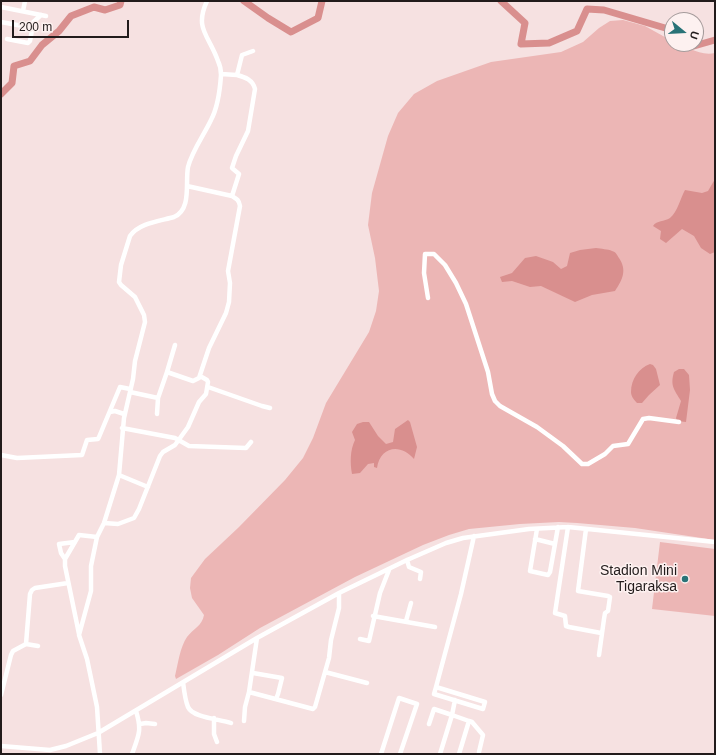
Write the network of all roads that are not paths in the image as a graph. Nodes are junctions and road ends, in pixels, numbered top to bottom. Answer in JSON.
{"nodes":[{"id":1,"x":25,"y":1,"type":"edge"},
{"id":2,"x":207,"y":1,"type":"edge"},
{"id":3,"x":1,"y":7,"type":"edge"},
{"id":4,"x":23,"y":11,"type":"junction"},
{"id":5,"x":41,"y":15,"type":"junction"},
{"id":6,"x":46,"y":16,"type":"dead end"},
{"id":7,"x":1,"y":22,"type":"edge"},
{"id":8,"x":30,"y":27,"type":"junction"},
{"id":9,"x":7,"y":39,"type":"dead end"},
{"id":10,"x":253,"y":51,"type":"dead end"},
{"id":11,"x":221,"y":74,"type":"junction"},
{"id":12,"x":237,"y":75,"type":"junction"},
{"id":13,"x":187,"y":186,"type":"junction"},
{"id":14,"x":232,"y":196,"type":"junction"},
{"id":15,"x":428,"y":298,"type":"dead end"},
{"id":16,"x":175,"y":345,"type":"dead end"},
{"id":17,"x":167,"y":372,"type":"junction"},
{"id":18,"x":200,"y":376,"type":"junction"},
{"id":19,"x":208,"y":387,"type":"junction"},
{"id":20,"x":130,"y":391,"type":"junction"},
{"id":21,"x":158,"y":398,"type":"junction"},
{"id":22,"x":270,"y":408,"type":"dead end"},
{"id":23,"x":110,"y":412,"type":"junction"},
{"id":24,"x":124,"y":414,"type":"junction"},
{"id":25,"x":157,"y":414,"type":"dead end"},
{"id":26,"x":679,"y":422,"type":"dead end"},
{"id":27,"x":122,"y":428,"type":"junction"},
{"id":28,"x":179,"y":440,"type":"junction"},
{"id":29,"x":251,"y":442,"type":"dead end"},
{"id":30,"x":1,"y":455,"type":"edge"},
{"id":31,"x":119,"y":475,"type":"junction"},
{"id":32,"x":148,"y":487,"type":"junction"},
{"id":33,"x":104,"y":523,"type":"junction"},
{"id":34,"x":558,"y":527,"type":"junction"},
{"id":35,"x":568,"y":527,"type":"junction"},
{"id":36,"x":537,"y":529,"type":"junction"},
{"id":37,"x":586,"y":529,"type":"junction"},
{"id":38,"x":474,"y":536,"type":"junction"},
{"id":39,"x":97,"y":537,"type":"junction"},
{"id":40,"x":535,"y":539,"type":"junction"},
{"id":41,"x":75,"y":542,"type":"junction"},
{"id":42,"x":715,"y":542,"type":"edge"},
{"id":43,"x":555,"y":544,"type":"junction"},
{"id":44,"x":65,"y":560,"type":"junction"},
{"id":45,"x":407,"y":560,"type":"junction"},
{"id":46,"x":389,"y":570,"type":"junction"},
{"id":47,"x":420,"y":579,"type":"dead end"},
{"id":48,"x":68,"y":583,"type":"junction"},
{"id":49,"x":339,"y":593,"type":"junction"},
{"id":50,"x":411,"y":603,"type":"dead end"},
{"id":51,"x":373,"y":616,"type":"junction"},
{"id":52,"x":406,"y":622,"type":"junction"},
{"id":53,"x":435,"y":627,"type":"dead end"},
{"id":54,"x":601,"y":633,"type":"junction"},
{"id":55,"x":79,"y":635,"type":"junction"},
{"id":56,"x":257,"y":638,"type":"junction"},
{"id":57,"x":360,"y":639,"type":"dead end"},
{"id":58,"x":26,"y":644,"type":"junction"},
{"id":59,"x":38,"y":646,"type":"dead end"},
{"id":60,"x":599,"y":655,"type":"dead end"},
{"id":61,"x":325,"y":672,"type":"junction"},
{"id":62,"x":253,"y":673,"type":"junction"},
{"id":63,"x":183,"y":682,"type":"junction"},
{"id":64,"x":367,"y":683,"type":"dead end"},
{"id":65,"x":436,"y":687,"type":"junction"},
{"id":66,"x":249,"y":692,"type":"junction"},
{"id":67,"x":1,"y":695,"type":"edge"},
{"id":68,"x":276,"y":699,"type":"junction"},
{"id":69,"x":455,"y":700,"type":"junction"},
{"id":70,"x":136,"y":711,"type":"junction"},
{"id":71,"x":452,"y":715,"type":"junction"},
{"id":72,"x":214,"y":718,"type":"junction"},
{"id":73,"x":244,"y":721,"type":"dead end"},
{"id":74,"x":469,"y":721,"type":"junction"},
{"id":75,"x":231,"y":723,"type":"dead end"},
{"id":76,"x":140,"y":724,"type":"junction"},
{"id":77,"x":155,"y":724,"type":"dead end"},
{"id":78,"x":429,"y":724,"type":"dead end"},
{"id":79,"x":98,"y":733,"type":"junction"},
{"id":80,"x":217,"y":742,"type":"dead end"},
{"id":81,"x":1,"y":746,"type":"edge"},
{"id":82,"x":478,"y":752,"type":"dead end"},
{"id":83,"x":100,"y":754,"type":"edge"},
{"id":84,"x":132,"y":754,"type":"edge"},
{"id":85,"x":381,"y":754,"type":"edge"},
{"id":86,"x":400,"y":754,"type":"edge"},
{"id":87,"x":440,"y":754,"type":"edge"},
{"id":88,"x":459,"y":754,"type":"edge"}],
"edges":[{"from":1,"to":4,"type":"street"},
{"from":2,"to":11,"type":"street"},
{"from":3,"to":4,"type":"street"},
{"from":4,"to":5,"type":"street"},
{"from":5,"to":6,"type":"street"},
{"from":5,"to":8,"type":"street"},
{"from":7,"to":8,"type":"street"},
{"from":8,"to":9,"type":"street"},
{"from":10,"to":12,"type":"street"},
{"from":11,"to":12,"type":"street"},
{"from":11,"to":13,"type":"street"},
{"from":12,"to":14,"type":"street"},
{"from":13,"to":14,"type":"street"},
{"from":13,"to":20,"type":"street"},
{"from":14,"to":18,"type":"street"},
{"from":15,"to":26,"type":"street"},
{"from":16,"to":17,"type":"street"},
{"from":17,"to":18,"type":"street"},
{"from":17,"to":21,"type":"street"},
{"from":18,"to":19,"type":"street"},
{"from":19,"to":22,"type":"street"},
{"from":19,"to":28,"type":"street"},
{"from":20,"to":21,"type":"street"},
{"from":20,"to":23,"type":"street"},
{"from":20,"to":24,"type":"street"},
{"from":21,"to":25,"type":"street"},
{"from":23,"to":24,"type":"street"},
{"from":23,"to":30,"type":"street"},
{"from":24,"to":27,"type":"street"},
{"from":27,"to":28,"type":"street"},
{"from":27,"to":31,"type":"street"},
{"from":28,"to":29,"type":"street"},
{"from":28,"to":32,"type":"street"},
{"from":31,"to":32,"type":"street"},
{"from":31,"to":33,"type":"street"},
{"from":32,"to":33,"type":"street"},
{"from":33,"to":39,"type":"street"},
{"from":34,"to":35,"type":"street"},
{"from":34,"to":36,"type":"street"},
{"from":34,"to":43,"type":"street"},
{"from":35,"to":37,"type":"street"},
{"from":35,"to":54,"type":"street"},
{"from":36,"to":38,"type":"street"},
{"from":36,"to":40,"type":"street"},
{"from":37,"to":42,"type":"street"},
{"from":37,"to":54,"type":"street"},
{"from":38,"to":45,"type":"street"},
{"from":38,"to":65,"type":"street"},
{"from":39,"to":41,"type":"street"},
{"from":39,"to":55,"type":"street"},
{"from":40,"to":43,"type":"street"},
{"from":40,"to":43,"type":"street"},
{"from":41,"to":44,"type":"street"},
{"from":41,"to":44,"type":"street"},
{"from":44,"to":48,"type":"street"},
{"from":45,"to":46,"type":"street"},
{"from":45,"to":47,"type":"street"},
{"from":46,"to":49,"type":"street"},
{"from":46,"to":51,"type":"street"},
{"from":48,"to":55,"type":"street"},
{"from":48,"to":58,"type":"street"},
{"from":49,"to":56,"type":"street"},
{"from":49,"to":61,"type":"street"},
{"from":50,"to":52,"type":"street"},
{"from":51,"to":52,"type":"street"},
{"from":51,"to":57,"type":"street"},
{"from":52,"to":53,"type":"street"},
{"from":54,"to":60,"type":"street"},
{"from":55,"to":79,"type":"street"},
{"from":56,"to":62,"type":"street"},
{"from":56,"to":63,"type":"street"},
{"from":58,"to":59,"type":"street"},
{"from":58,"to":67,"type":"street"},
{"from":61,"to":64,"type":"street"},
{"from":61,"to":68,"type":"street"},
{"from":62,"to":66,"type":"street"},
{"from":62,"to":68,"type":"street"},
{"from":63,"to":70,"type":"street"},
{"from":63,"to":72,"type":"street"},
{"from":65,"to":69,"type":"street"},
{"from":65,"to":69,"type":"street"},
{"from":66,"to":68,"type":"street"},
{"from":66,"to":73,"type":"street"},
{"from":69,"to":71,"type":"street"},
{"from":70,"to":76,"type":"street"},
{"from":70,"to":79,"type":"street"},
{"from":71,"to":74,"type":"street"},
{"from":71,"to":78,"type":"street"},
{"from":71,"to":87,"type":"street"},
{"from":72,"to":75,"type":"street"},
{"from":72,"to":80,"type":"street"},
{"from":74,"to":82,"type":"street"},
{"from":74,"to":88,"type":"street"},
{"from":76,"to":77,"type":"street"},
{"from":76,"to":84,"type":"street"},
{"from":79,"to":81,"type":"street"},
{"from":79,"to":83,"type":"street"},
{"from":85,"to":86,"type":"street"}]}
